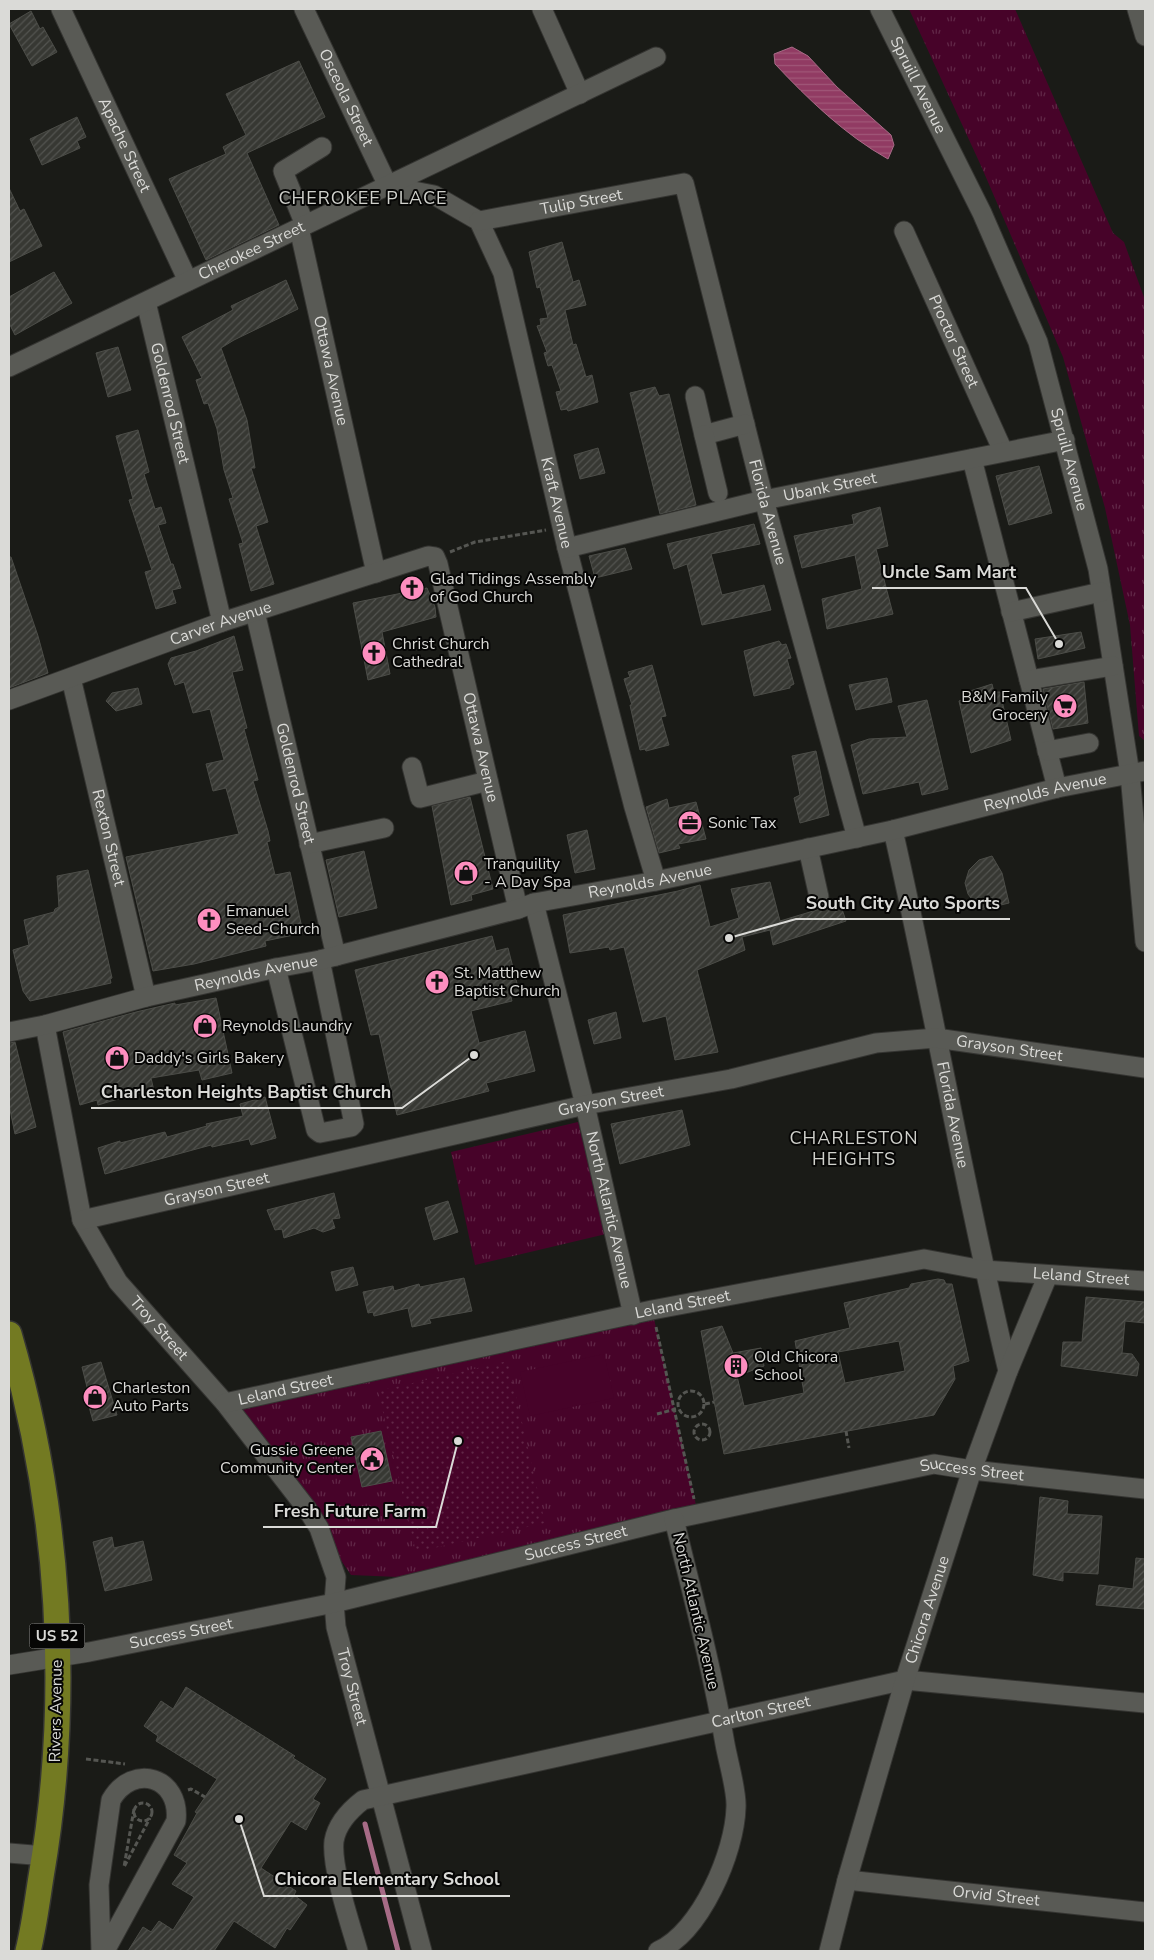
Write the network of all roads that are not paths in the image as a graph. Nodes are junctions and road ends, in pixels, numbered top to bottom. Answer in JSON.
{"nodes":[{"id":1,"x":61,"y":9,"type":"edge"},
{"id":2,"x":304,"y":9,"type":"edge"},
{"id":3,"x":542,"y":9,"type":"edge"},
{"id":4,"x":880,"y":9,"type":"edge"},
{"id":5,"x":1137,"y":9,"type":"edge"},
{"id":6,"x":1145,"y":36,"type":"edge"},
{"id":7,"x":656,"y":57,"type":"dead end"},
{"id":8,"x":580,"y":94,"type":"junction"},
{"id":9,"x":322,"y":147,"type":"dead end"},
{"id":10,"x":684,"y":183,"type":"joint"},
{"id":11,"x":388,"y":186,"type":"junction"},
{"id":12,"x":479,"y":221,"type":"junction"},
{"id":13,"x":302,"y":227,"type":"junction"},
{"id":14,"x":904,"y":231,"type":"dead end"},
{"id":15,"x":188,"y":281,"type":"junction"},
{"id":16,"x":146,"y":302,"type":"junction"},
{"id":17,"x":9,"y":367,"type":"edge"},
{"id":18,"x":695,"y":396,"type":"dead end"},
{"id":19,"x":745,"y":424,"type":"junction"},
{"id":20,"x":704,"y":435,"type":"junction"},
{"id":21,"x":1065,"y":440,"type":"junction"},
{"id":22,"x":1003,"y":451,"type":"junction"},
{"id":23,"x":972,"y":459,"type":"junction"},
{"id":24,"x":718,"y":493,"type":"dead end"},
{"id":25,"x":764,"y":500,"type":"junction"},
{"id":26,"x":567,"y":548,"type":"junction"},
{"id":27,"x":435,"y":557,"type":"joint"},
{"id":28,"x":376,"y":573,"type":"junction"},
{"id":29,"x":1101,"y":592,"type":"junction"},
{"id":30,"x":255,"y":612,"type":"junction"},
{"id":31,"x":1011,"y":612,"type":"junction"},
{"id":32,"x":222,"y":622,"type":"junction"},
{"id":33,"x":1113,"y":666,"type":"junction"},
{"id":34,"x":71,"y":678,"type":"junction"},
{"id":35,"x":1029,"y":680,"type":"junction"},
{"id":36,"x":9,"y":700,"type":"edge"},
{"id":37,"x":1089,"y":743,"type":"dead end"},
{"id":38,"x":1047,"y":751,"type":"junction"},
{"id":39,"x":412,"y":767,"type":"dead end"},
{"id":40,"x":1138,"y":772,"type":"edge"},
{"id":41,"x":488,"y":781,"type":"junction"},
{"id":42,"x":1056,"y":788,"type":"junction"},
{"id":43,"x":384,"y":828,"type":"dead end"},
{"id":44,"x":893,"y":830,"type":"junction"},
{"id":45,"x":857,"y":838,"type":"junction"},
{"id":46,"x":309,"y":844,"type":"junction"},
{"id":47,"x":808,"y":848,"type":"junction"},
{"id":48,"x":656,"y":881,"type":"junction"},
{"id":49,"x":819,"y":896,"type":"dead end"},
{"id":50,"x":526,"y":906,"type":"junction"},
{"id":51,"x":1145,"y":942,"type":"edge"},
{"id":52,"x":328,"y":958,"type":"junction"},
{"id":53,"x":276,"y":968,"type":"junction"},
{"id":54,"x":146,"y":997,"type":"junction"},
{"id":55,"x":45,"y":1025,"type":"junction"},
{"id":56,"x":9,"y":1032,"type":"edge"},
{"id":57,"x":936,"y":1038,"type":"junction"},
{"id":58,"x":1145,"y":1068,"type":"edge"},
{"id":59,"x":585,"y":1105,"type":"junction"},
{"id":60,"x":343,"y":1129,"type":"junction"},
{"id":61,"x":350,"y":1158,"type":"junction"},
{"id":62,"x":82,"y":1220,"type":"junction"},
{"id":63,"x":983,"y":1270,"type":"junction"},
{"id":64,"x":1048,"y":1275,"type":"junction"},
{"id":65,"x":1145,"y":1281,"type":"edge"},
{"id":66,"x":633,"y":1315,"type":"junction"},
{"id":67,"x":9,"y":1334,"type":"edge"},
{"id":68,"x":1008,"y":1371,"type":"junction"},
{"id":69,"x":225,"y":1404,"type":"junction"},
{"id":70,"x":972,"y":1470,"type":"junction"},
{"id":71,"x":1145,"y":1489,"type":"edge"},
{"id":72,"x":674,"y":1519,"type":"junction"},
{"id":73,"x":334,"y":1603,"type":"junction"},
{"id":74,"x":57,"y":1657,"type":"junction"},
{"id":75,"x":9,"y":1665,"type":"edge"},
{"id":76,"x":905,"y":1680,"type":"junction"},
{"id":77,"x":1145,"y":1703,"type":"edge"},
{"id":78,"x":721,"y":1721,"type":"junction"},
{"id":79,"x":382,"y":1796,"type":"junction"},
{"id":80,"x":9,"y":1853,"type":"edge"},
{"id":81,"x":45,"y":1856,"type":"junction"},
{"id":82,"x":847,"y":1880,"type":"junction"},
{"id":83,"x":99,"y":1904,"type":"junction"},
{"id":84,"x":1145,"y":1912,"type":"edge"},
{"id":85,"x":124,"y":1917,"type":"junction"},
{"id":86,"x":29,"y":1948,"type":"edge"},
{"id":87,"x":101,"y":1951,"type":"edge"},
{"id":88,"x":105,"y":1951,"type":"edge"},
{"id":89,"x":358,"y":1951,"type":"edge"},
{"id":90,"x":422,"y":1951,"type":"edge"},
{"id":91,"x":658,"y":1951,"type":"edge"},
{"id":92,"x":829,"y":1951,"type":"edge"}],
"edges":[{"from":1,"to":15,"type":"street","name":"Apache Street"},
{"from":2,"to":11,"type":"street","name":"Osceola Street"},
{"from":3,"to":8,"type":"street"},
{"from":4,"to":21,"type":"street","name":"Spruill Avenue"},
{"from":5,"to":6,"type":"street"},
{"from":7,"to":8,"type":"street","name":"Cherokee Street"},
{"from":8,"to":11,"type":"street","name":"Cherokee Street"},
{"from":9,"to":13,"type":"street","name":"Ottawa Avenue"},
{"from":10,"to":12,"type":"street","name":"Tulip Street"},
{"from":10,"to":19,"type":"street","name":"Florida Avenue"},
{"from":11,"to":12,"type":"street"},
{"from":11,"to":13,"type":"street","name":"Cherokee Street"},
{"from":12,"to":26,"type":"street","name":"Kraft Avenue"},
{"from":13,"to":15,"type":"street","name":"Cherokee Street"},
{"from":13,"to":28,"type":"street","name":"Ottawa Avenue"},
{"from":14,"to":22,"type":"street","name":"Proctor Street"},
{"from":15,"to":16,"type":"street","name":"Cherokee Street"},
{"from":16,"to":17,"type":"street","name":"Cherokee Street"},
{"from":16,"to":32,"type":"street","name":"Goldenrod Street"},
{"from":18,"to":20,"type":"street"},
{"from":19,"to":20,"type":"street"},
{"from":19,"to":25,"type":"street","name":"Florida Avenue"},
{"from":20,"to":24,"type":"street"},
{"from":21,"to":22,"type":"street","name":"Ubank Street"},
{"from":21,"to":29,"type":"street","name":"Spruill Avenue"},
{"from":22,"to":23,"type":"street","name":"Ubank Street"},
{"from":23,"to":25,"type":"street","name":"Ubank Street"},
{"from":23,"to":31,"type":"street"},
{"from":25,"to":26,"type":"street","name":"Ubank Street"},
{"from":25,"to":45,"type":"street","name":"Florida Avenue"},
{"from":26,"to":48,"type":"street","name":"Kraft Avenue"},
{"from":27,"to":28,"type":"street","name":"Carver Avenue"},
{"from":27,"to":41,"type":"street","name":"Ottawa Avenue"},
{"from":28,"to":30,"type":"street","name":"Carver Avenue"},
{"from":29,"to":31,"type":"street"},
{"from":29,"to":33,"type":"street","name":"Spruill Avenue"},
{"from":30,"to":32,"type":"street","name":"Carver Avenue"},
{"from":30,"to":46,"type":"street","name":"Goldenrod Street"},
{"from":31,"to":35,"type":"street"},
{"from":32,"to":34,"type":"street","name":"Carver Avenue"},
{"from":33,"to":35,"type":"street"},
{"from":33,"to":40,"type":"street","name":"Spruill Avenue"},
{"from":34,"to":36,"type":"street","name":"Carver Avenue"},
{"from":34,"to":54,"type":"street","name":"Rexton Street"},
{"from":35,"to":38,"type":"street"},
{"from":37,"to":38,"type":"street"},
{"from":38,"to":42,"type":"street"},
{"from":39,"to":41,"type":"street"},
{"from":40,"to":42,"type":"street","name":"Reynolds Avenue"},
{"from":40,"to":51,"type":"street","name":"Spruill Avenue"},
{"from":41,"to":50,"type":"street","name":"Ottawa Avenue"},
{"from":42,"to":44,"type":"street","name":"Reynolds Avenue"},
{"from":43,"to":46,"type":"street"},
{"from":44,"to":45,"type":"street","name":"Reynolds Avenue"},
{"from":44,"to":57,"type":"street","name":"Florida Avenue"},
{"from":45,"to":47,"type":"street","name":"Reynolds Avenue"},
{"from":46,"to":52,"type":"street","name":"Goldenrod Street"},
{"from":47,"to":48,"type":"street","name":"Reynolds Avenue"},
{"from":47,"to":49,"type":"street"},
{"from":48,"to":50,"type":"street","name":"Reynolds Avenue"},
{"from":50,"to":52,"type":"street","name":"Reynolds Avenue"},
{"from":50,"to":59,"type":"street","name":"North Atlantic Avenue"},
{"from":52,"to":53,"type":"street","name":"Reynolds Avenue"},
{"from":52,"to":60,"type":"street","name":"Goldenrod Street"},
{"from":53,"to":54,"type":"street","name":"Reynolds Avenue"},
{"from":53,"to":60,"type":"street"},
{"from":54,"to":55,"type":"street","name":"Reynolds Avenue"},
{"from":55,"to":56,"type":"street","name":"Reynolds Avenue"},
{"from":55,"to":62,"type":"street","name":"Troy Street"},
{"from":57,"to":58,"type":"street","name":"Grayson Street"},
{"from":57,"to":59,"type":"street","name":"Grayson Street"},
{"from":57,"to":63,"type":"street","name":"Florida Avenue"},
{"from":59,"to":61,"type":"street","name":"Grayson Street"},
{"from":59,"to":66,"type":"street","name":"North Atlantic Avenue"},
{"from":60,"to":61,"type":"street"},
{"from":61,"to":62,"type":"street","name":"Grayson Street"},
{"from":62,"to":69,"type":"street","name":"Troy Street"},
{"from":63,"to":64,"type":"street","name":"Leland Street"},
{"from":63,"to":66,"type":"street","name":"Leland Street"},
{"from":63,"to":68,"type":"street","name":"Florida Avenue"},
{"from":64,"to":65,"type":"street","name":"Leland Street"},
{"from":64,"to":68,"type":"street","name":"Chicora Avenue"},
{"from":66,"to":69,"type":"street","name":"Leland Street"},
{"from":67,"to":74,"type":"main road","name":"Rivers Avenue","number":"US 52"},
{"from":68,"to":70,"type":"street","name":"Chicora Avenue"},
{"from":69,"to":73,"type":"street","name":"Troy Street"},
{"from":70,"to":71,"type":"street","name":"Success Street"},
{"from":70,"to":72,"type":"street","name":"Success Street"},
{"from":70,"to":76,"type":"street","name":"Chicora Avenue"},
{"from":72,"to":73,"type":"street","name":"Success Street"},
{"from":72,"to":78,"type":"street","name":"North Atlantic Avenue"},
{"from":73,"to":74,"type":"street","name":"Success Street"},
{"from":73,"to":79,"type":"street","name":"Troy Street"},
{"from":74,"to":75,"type":"street","name":"Success Street"},
{"from":74,"to":81,"type":"main road","name":"Rivers Avenue","number":"US 52"},
{"from":76,"to":77,"type":"street","name":"Carlton Street"},
{"from":76,"to":78,"type":"street","name":"Carlton Street"},
{"from":76,"to":82,"type":"street","name":"Chicora Avenue"},
{"from":78,"to":79,"type":"street","name":"Carlton Street"},
{"from":78,"to":91,"type":"street","name":"North Atlantic Avenue"},
{"from":79,"to":89,"type":"street","name":"Carlton Street"},
{"from":79,"to":90,"type":"street","name":"Troy Street"},
{"from":80,"to":81,"type":"street"},
{"from":81,"to":86,"type":"main road","name":"Rivers Avenue","number":"US 52"},
{"from":82,"to":84,"type":"street","name":"Orvid Street"},
{"from":82,"to":92,"type":"street","name":"Chicora Avenue"},
{"from":83,"to":85,"type":"street"},
{"from":83,"to":85,"type":"street"},
{"from":83,"to":87,"type":"street"},
{"from":85,"to":88,"type":"street"}]}
